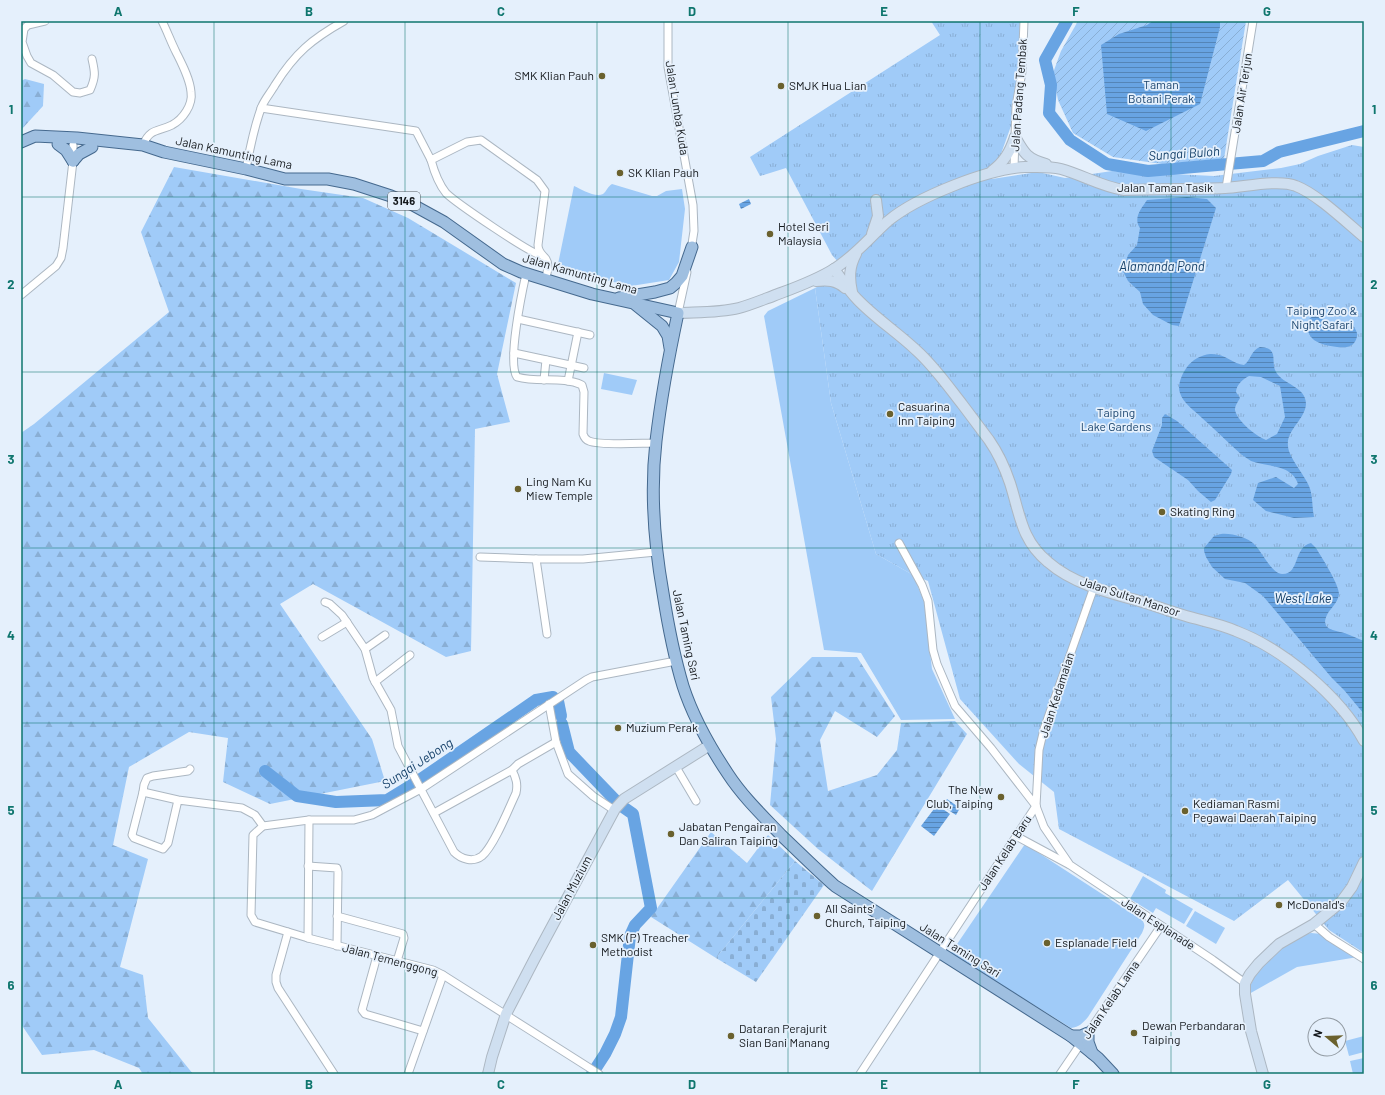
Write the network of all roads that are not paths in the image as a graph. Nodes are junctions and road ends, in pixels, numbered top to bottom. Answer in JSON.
{"nodes":[{"id":1,"x":45,"y":21,"type":"edge"},
{"id":2,"x":162,"y":21,"type":"edge"},
{"id":3,"x":344,"y":21,"type":"edge"},
{"id":4,"x":668,"y":21,"type":"edge"},
{"id":5,"x":1024,"y":21,"type":"edge"},
{"id":6,"x":1253,"y":21,"type":"edge"},
{"id":7,"x":22,"y":29,"type":"edge"},
{"id":8,"x":22,"y":46,"type":"edge"},
{"id":9,"x":92,"y":59,"type":"dead end"},
{"id":10,"x":261,"y":108,"type":"junction"},
{"id":11,"x":1014,"y":137,"type":"junction"},
{"id":12,"x":24,"y":141,"type":"edge"},
{"id":13,"x":69,"y":141,"type":"junction"},
{"id":14,"x":92,"y":147,"type":"junction"},
{"id":15,"x":143,"y":148,"type":"junction"},
{"id":16,"x":431,"y":160,"type":"junction"},
{"id":17,"x":73,"y":162,"type":"junction"},
{"id":18,"x":1014,"y":168,"type":"junction"},
{"id":19,"x":246,"y":169,"type":"junction"},
{"id":20,"x":1060,"y":169,"type":"junction"},
{"id":21,"x":990,"y":173,"type":"junction"},
{"id":22,"x":1226,"y":188,"type":"junction"},
{"id":23,"x":876,"y":200,"type":"dead end"},
{"id":24,"x":870,"y":237,"type":"junction"},
{"id":25,"x":1364,"y":237,"type":"edge"},
{"id":26,"x":692,"y":247,"type":"junction"},
{"id":27,"x":858,"y":250,"type":"junction"},
{"id":28,"x":541,"y":255,"type":"junction"},
{"id":29,"x":834,"y":269,"type":"junction"},
{"id":30,"x":526,"y":274,"type":"junction"},
{"id":31,"x":545,"y":280,"type":"junction"},
{"id":32,"x":810,"y":282,"type":"junction"},
{"id":33,"x":21,"y":295,"type":"edge"},
{"id":34,"x":853,"y":295,"type":"junction"},
{"id":35,"x":611,"y":298,"type":"junction"},
{"id":36,"x":636,"y":304,"type":"junction"},
{"id":37,"x":678,"y":313,"type":"junction"},
{"id":38,"x":518,"y":318,"type":"junction"},
{"id":39,"x":578,"y":332,"type":"junction"},
{"id":40,"x":590,"y":335,"type":"dead end"},
{"id":41,"x":670,"y":352,"type":"junction"},
{"id":42,"x":514,"y":353,"type":"junction"},
{"id":43,"x":546,"y":360,"type":"junction"},
{"id":44,"x":571,"y":365,"type":"junction"},
{"id":45,"x":584,"y":368,"type":"dead end"},
{"id":46,"x":544,"y":380,"type":"junction"},
{"id":47,"x":568,"y":381,"type":"junction"},
{"id":48,"x":656,"y":442,"type":"junction"},
{"id":49,"x":899,"y":543,"type":"dead end"},
{"id":50,"x":656,"y":552,"type":"junction"},
{"id":51,"x":480,"y":558,"type":"dead end"},
{"id":52,"x":536,"y":559,"type":"junction"},
{"id":53,"x":1094,"y":587,"type":"junction"},
{"id":54,"x":325,"y":602,"type":"dead end"},
{"id":55,"x":347,"y":622,"type":"junction"},
{"id":56,"x":547,"y":634,"type":"dead end"},
{"id":57,"x":385,"y":635,"type":"dead end"},
{"id":58,"x":322,"y":637,"type":"dead end"},
{"id":59,"x":365,"y":649,"type":"junction"},
{"id":60,"x":410,"y":655,"type":"dead end"},
{"id":61,"x":676,"y":661,"type":"junction"},
{"id":62,"x":375,"y":682,"type":"junction"},
{"id":63,"x":549,"y":704,"type":"junction"},
{"id":64,"x":1364,"y":741,"type":"edge"},
{"id":65,"x":556,"y":742,"type":"junction"},
{"id":66,"x":710,"y":745,"type":"junction"},
{"id":67,"x":676,"y":767,"type":"junction"},
{"id":68,"x":190,"y":769,"type":"dead end"},
{"id":69,"x":512,"y":770,"type":"junction"},
{"id":70,"x":421,"y":789,"type":"junction"},
{"id":71,"x":143,"y":792,"type":"junction"},
{"id":72,"x":178,"y":800,"type":"junction"},
{"id":73,"x":696,"y":801,"type":"dead end"},
{"id":74,"x":1036,"y":806,"type":"junction"},
{"id":75,"x":614,"y":810,"type":"junction"},
{"id":76,"x":434,"y":813,"type":"junction"},
{"id":77,"x":309,"y":820,"type":"junction"},
{"id":78,"x":260,"y":828,"type":"junction"},
{"id":79,"x":1016,"y":836,"type":"junction"},
{"id":80,"x":1364,"y":862,"type":"edge"},
{"id":81,"x":1070,"y":865,"type":"junction"},
{"id":82,"x":308,"y":866,"type":"junction"},
{"id":83,"x":338,"y":916,"type":"junction"},
{"id":84,"x":1314,"y":924,"type":"junction"},
{"id":85,"x":1161,"y":926,"type":"junction"},
{"id":86,"x":288,"y":932,"type":"junction"},
{"id":87,"x":308,"y":938,"type":"junction"},
{"id":88,"x":337,"y":946,"type":"junction"},
{"id":89,"x":940,"y":953,"type":"junction"},
{"id":90,"x":377,"y":956,"type":"junction"},
{"id":91,"x":1364,"y":959,"type":"edge"},
{"id":92,"x":397,"y":961,"type":"junction"},
{"id":93,"x":443,"y":975,"type":"junction"},
{"id":94,"x":1246,"y":983,"type":"junction"},
{"id":95,"x":506,"y":1014,"type":"junction"},
{"id":96,"x":423,"y":1031,"type":"junction"},
{"id":97,"x":1088,"y":1033,"type":"junction"},
{"id":98,"x":1070,"y":1036,"type":"junction"},
{"id":99,"x":1081,"y":1044,"type":"junction"},
{"id":100,"x":1092,"y":1053,"type":"junction"},
{"id":101,"x":334,"y":1074,"type":"edge"},
{"id":102,"x":408,"y":1074,"type":"edge"},
{"id":103,"x":488,"y":1074,"type":"edge"},
{"id":104,"x":599,"y":1074,"type":"edge"},
{"id":105,"x":860,"y":1074,"type":"edge"},
{"id":106,"x":1060,"y":1074,"type":"edge"},
{"id":107,"x":1113,"y":1074,"type":"edge"},
{"id":108,"x":1263,"y":1074,"type":"edge"}],
"edges":[{"from":1,"to":7,"type":"street"},
{"from":2,"to":15,"type":"street"},
{"from":3,"to":10,"type":"street"},
{"from":4,"to":26,"type":"street","name":"Jalan Lumba Kuda"},
{"from":5,"to":11,"type":"street","name":"Jalan Padang Tembak"},
{"from":6,"to":22,"type":"street","name":"Jalan Air Terjun"},
{"from":7,"to":8,"type":"street"},
{"from":8,"to":9,"type":"street"},
{"from":10,"to":16,"type":"street"},
{"from":10,"to":19,"type":"street"},
{"from":11,"to":18,"type":"street","name":"Jalan Padang Tembak"},
{"from":11,"to":20,"type":"street"},
{"from":11,"to":21,"type":"street"},
{"from":12,"to":13,"type":"main road","name":"Jalan Kamunting Lama","number":"3146"},
{"from":13,"to":14,"type":"main road","name":"Jalan Kamunting Lama","number":"3146"},
{"from":13,"to":15,"type":"main road","name":"Jalan Kamunting Lama","number":"3146"},
{"from":13,"to":17,"type":"main road"},
{"from":14,"to":15,"type":"main road","name":"Jalan Kamunting Lama","number":"3146"},
{"from":14,"to":17,"type":"main road"},
{"from":15,"to":19,"type":"main road","name":"Jalan Kamunting Lama","number":"3146"},
{"from":16,"to":28,"type":"street"},
{"from":16,"to":28,"type":"street"},
{"from":17,"to":33,"type":"street"},
{"from":18,"to":20,"type":"street","name":"Jalan Taman Tasik"},
{"from":18,"to":21,"type":"street","name":"Jalan Taman Tasik"},
{"from":19,"to":30,"type":"main road","name":"Jalan Kamunting Lama","number":"3146"},
{"from":20,"to":22,"type":"street","name":"Jalan Taman Tasik"},
{"from":21,"to":24,"type":"street","name":"Jalan Taman Tasik"},
{"from":22,"to":25,"type":"street","name":"Jalan Taman Tasik"},
{"from":23,"to":24,"type":"street"},
{"from":24,"to":27,"type":"street","name":"Jalan Taman Tasik"},
{"from":26,"to":35,"type":"main road"},
{"from":26,"to":37,"type":"street","name":"Jalan Lumba Kuda"},
{"from":27,"to":29,"type":"street","name":"Jalan Taman Tasik"},
{"from":27,"to":34,"type":"street"},
{"from":28,"to":31,"type":"street"},
{"from":29,"to":32,"type":"street","name":"Jalan Taman Tasik"},
{"from":29,"to":34,"type":"street"},
{"from":30,"to":31,"type":"main road","name":"Jalan Kamunting Lama","number":"3146"},
{"from":30,"to":38,"type":"street"},
{"from":31,"to":35,"type":"main road","name":"Jalan Kamunting Lama","number":"3146"},
{"from":32,"to":34,"type":"street"},
{"from":32,"to":37,"type":"street","name":"Jalan Taman Tasik"},
{"from":34,"to":53,"type":"street","name":"Jalan Sultan Mansor"},
{"from":35,"to":36,"type":"main road","name":"Jalan Kamunting Lama","number":"3146"},
{"from":36,"to":37,"type":"main road","name":"Jalan Kamunting Lama","number":"3146"},
{"from":36,"to":41,"type":"main road"},
{"from":37,"to":41,"type":"main road","name":"Jalan Taming Sari"},
{"from":38,"to":39,"type":"street"},
{"from":38,"to":42,"type":"street"},
{"from":39,"to":40,"type":"street"},
{"from":39,"to":44,"type":"street"},
{"from":41,"to":48,"type":"main road","name":"Jalan Taming Sari"},
{"from":42,"to":43,"type":"street"},
{"from":42,"to":46,"type":"street"},
{"from":43,"to":44,"type":"street"},
{"from":43,"to":46,"type":"street"},
{"from":44,"to":45,"type":"street"},
{"from":44,"to":47,"type":"street"},
{"from":46,"to":47,"type":"street"},
{"from":47,"to":48,"type":"street"},
{"from":48,"to":50,"type":"main road","name":"Jalan Taming Sari"},
{"from":49,"to":74,"type":"street","name":"Jalan Kelab Baru"},
{"from":50,"to":52,"type":"street"},
{"from":50,"to":61,"type":"main road","name":"Jalan Taming Sari"},
{"from":51,"to":52,"type":"street"},
{"from":52,"to":56,"type":"street"},
{"from":53,"to":64,"type":"street","name":"Jalan Sultan Mansor"},
{"from":53,"to":74,"type":"street","name":"Jalan Kedamaian"},
{"from":54,"to":55,"type":"street"},
{"from":55,"to":58,"type":"street"},
{"from":55,"to":59,"type":"street"},
{"from":57,"to":59,"type":"street"},
{"from":59,"to":62,"type":"street"},
{"from":60,"to":62,"type":"street"},
{"from":61,"to":63,"type":"street"},
{"from":61,"to":66,"type":"main road","name":"Jalan Taming Sari"},
{"from":62,"to":70,"type":"street"},
{"from":63,"to":65,"type":"street"},
{"from":63,"to":70,"type":"street"},
{"from":65,"to":69,"type":"street"},
{"from":65,"to":75,"type":"street"},
{"from":66,"to":67,"type":"street","name":"Jalan Muzium"},
{"from":66,"to":89,"type":"main road","name":"Jalan Taming Sari"},
{"from":67,"to":73,"type":"street"},
{"from":67,"to":75,"type":"street","name":"Jalan Muzium"},
{"from":68,"to":71,"type":"street"},
{"from":69,"to":76,"type":"street"},
{"from":69,"to":76,"type":"street"},
{"from":70,"to":76,"type":"street"},
{"from":70,"to":77,"type":"street"},
{"from":71,"to":72,"type":"street"},
{"from":71,"to":72,"type":"street"},
{"from":72,"to":78,"type":"street"},
{"from":74,"to":79,"type":"street","name":"Jalan Kelab Baru"},
{"from":74,"to":81,"type":"street","name":"Jalan Esplanade"},
{"from":75,"to":95,"type":"street","name":"Jalan Muzium"},
{"from":77,"to":78,"type":"street"},
{"from":77,"to":82,"type":"street"},
{"from":78,"to":86,"type":"street","name":"Jalan Temenggong"},
{"from":79,"to":81,"type":"street","name":"Jalan Esplanade"},
{"from":79,"to":89,"type":"street","name":"Jalan Kelab Baru"},
{"from":80,"to":84,"type":"street"},
{"from":81,"to":85,"type":"street","name":"Jalan Esplanade"},
{"from":82,"to":83,"type":"street"},
{"from":82,"to":87,"type":"street"},
{"from":83,"to":88,"type":"street"},
{"from":83,"to":92,"type":"street"},
{"from":84,"to":91,"type":"street"},
{"from":84,"to":94,"type":"street"},
{"from":85,"to":94,"type":"street","name":"Jalan Esplanade"},
{"from":85,"to":97,"type":"street","name":"Jalan Kelab Lama"},
{"from":86,"to":87,"type":"street","name":"Jalan Temenggong"},
{"from":86,"to":101,"type":"street"},
{"from":87,"to":88,"type":"street","name":"Jalan Temenggong"},
{"from":88,"to":90,"type":"street","name":"Jalan Temenggong"},
{"from":89,"to":98,"type":"main road","name":"Jalan Taming Sari"},
{"from":89,"to":105,"type":"street","name":"Jalan Kelab Baru"},
{"from":90,"to":92,"type":"street","name":"Jalan Temenggong"},
{"from":90,"to":96,"type":"street"},
{"from":92,"to":93,"type":"street","name":"Jalan Temenggong"},
{"from":93,"to":95,"type":"street","name":"Jalan Temenggong"},
{"from":93,"to":96,"type":"street"},
{"from":94,"to":108,"type":"street"},
{"from":95,"to":103,"type":"street","name":"Jalan Muzium"},
{"from":95,"to":104,"type":"street","name":"Jalan Temenggong"},
{"from":96,"to":102,"type":"street"},
{"from":97,"to":98,"type":"main road"},
{"from":97,"to":99,"type":"street","name":"Jalan Kelab Lama"},
{"from":97,"to":100,"type":"main road"},
{"from":98,"to":99,"type":"main road","name":"Jalan Taming Sari"},
{"from":99,"to":100,"type":"main road","name":"Jalan Taming Sari"},
{"from":99,"to":106,"type":"street","name":"Jalan Kelab Lama"},
{"from":100,"to":107,"type":"main road","name":"Jalan Taming Sari"}]}
